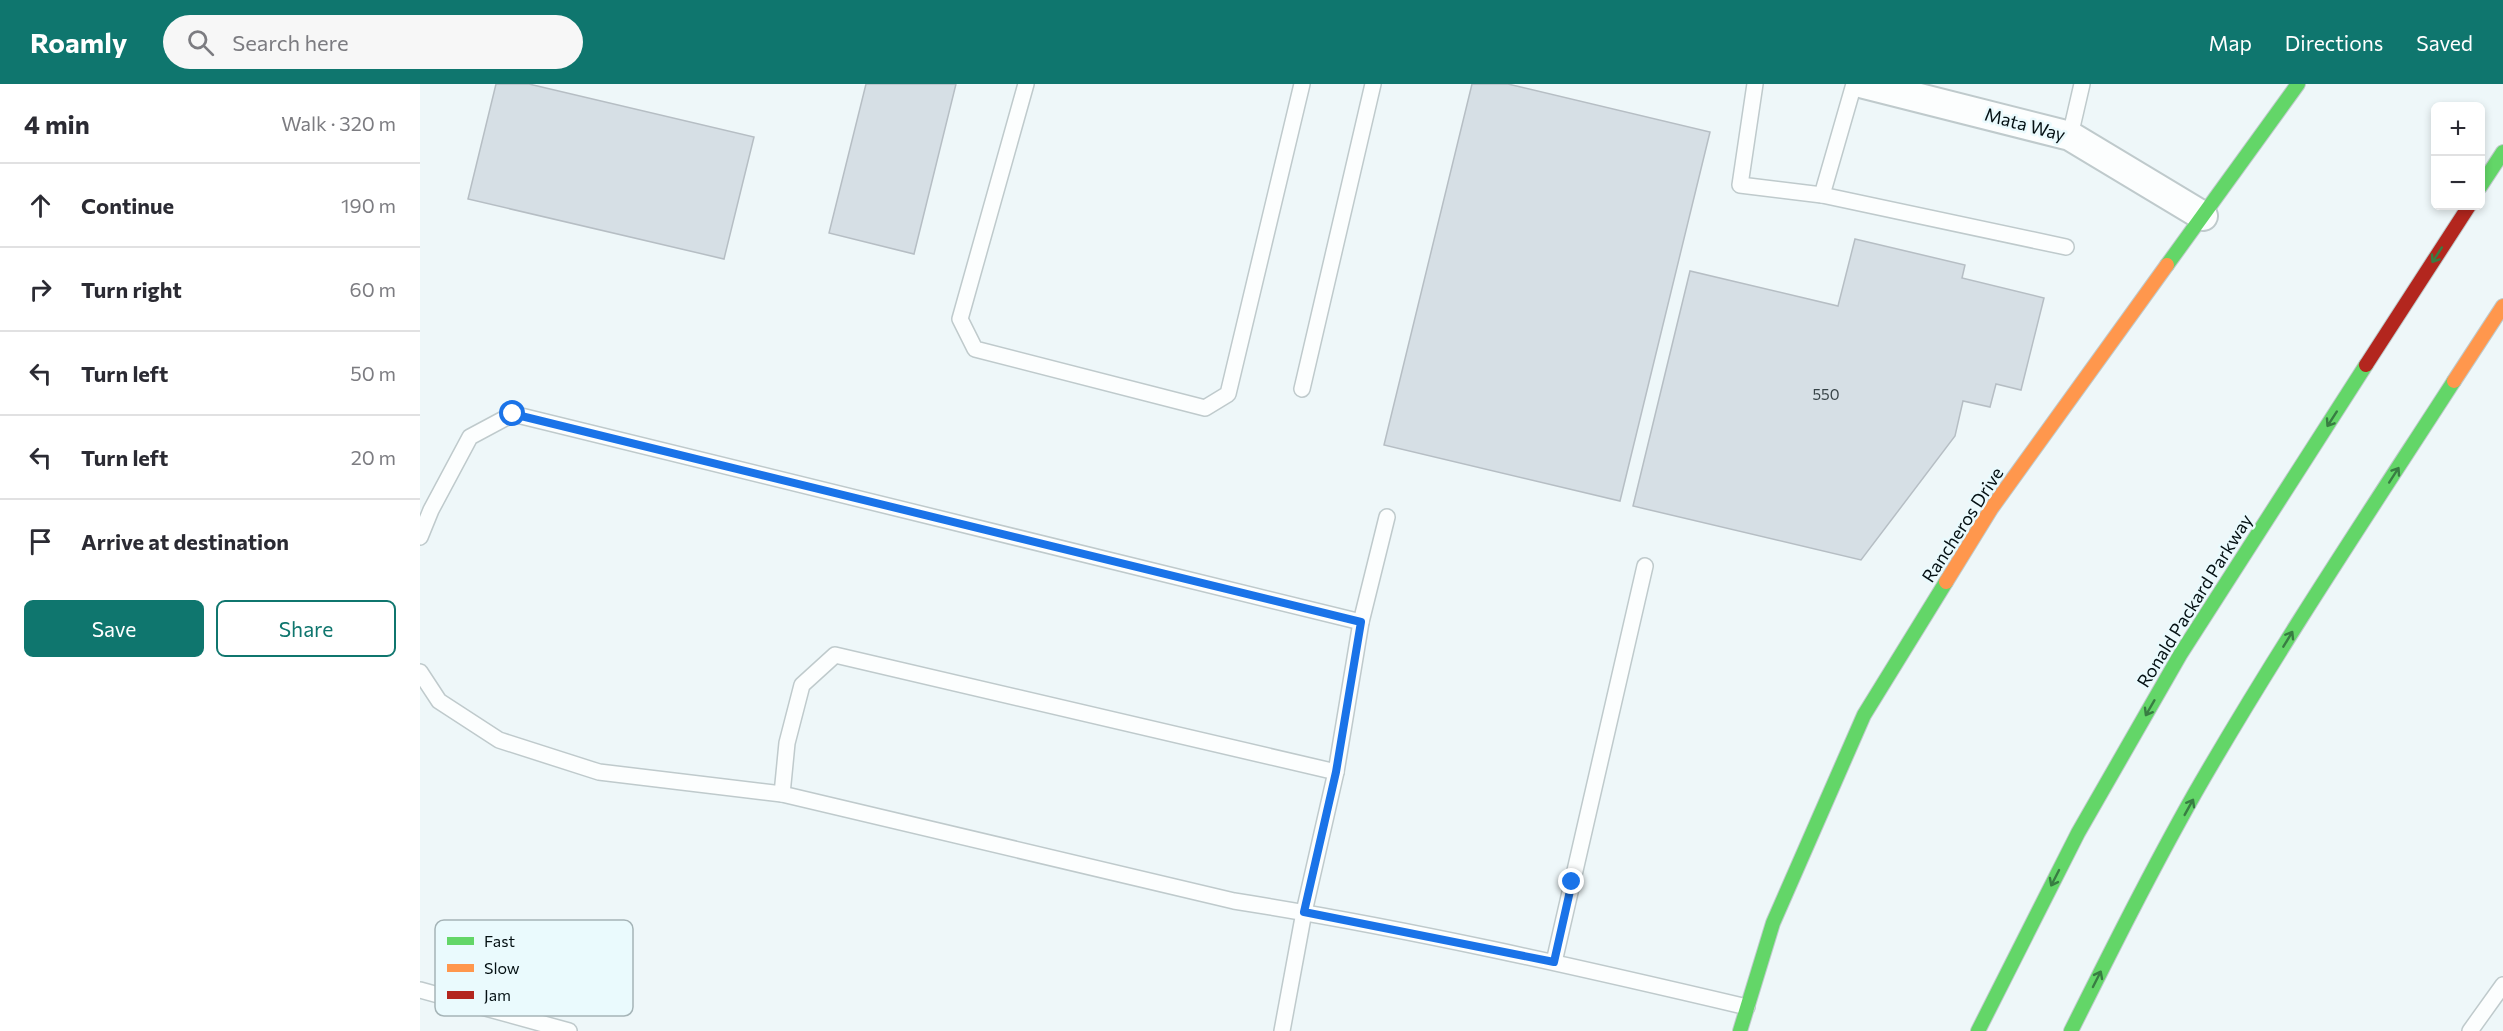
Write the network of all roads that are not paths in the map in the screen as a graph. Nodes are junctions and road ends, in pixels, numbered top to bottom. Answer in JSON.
{"nodes":[{"id":1,"x":1026,"y":84,"type":"edge"},
{"id":2,"x":1302,"y":84,"type":"edge"},
{"id":3,"x":1373,"y":84,"type":"edge"},
{"id":4,"x":1755,"y":84,"type":"edge"},
{"id":5,"x":1854,"y":84,"type":"edge"},
{"id":6,"x":1864,"y":84,"type":"edge"},
{"id":7,"x":2082,"y":84,"type":"edge"},
{"id":8,"x":2298,"y":84,"type":"edge"},
{"id":9,"x":2070,"y":136,"type":"junction"},
{"id":10,"x":2503,"y":152,"type":"edge"},
{"id":11,"x":2485,"y":181,"type":"edge"},
{"id":12,"x":1822,"y":195,"type":"junction"},
{"id":13,"x":2466,"y":210,"type":"edge"},
{"id":14,"x":2203,"y":216,"type":"junction"},
{"id":15,"x":2066,"y":247,"type":"dead end"},
{"id":16,"x":2503,"y":306,"type":"edge"},
{"id":17,"x":1302,"y":389,"type":"dead end"},
{"id":18,"x":1387,"y":517,"type":"dead end"},
{"id":19,"x":420,"y":537,"type":"edge"},
{"id":20,"x":1645,"y":566,"type":"dead end"},
{"id":21,"x":1361,"y":622,"type":"junction"},
{"id":22,"x":420,"y":672,"type":"edge"},
{"id":23,"x":1336,"y":772,"type":"junction"},
{"id":24,"x":782,"y":794,"type":"junction"},
{"id":25,"x":1304,"y":912,"type":"junction"},
{"id":26,"x":1554,"y":962,"type":"junction"},
{"id":27,"x":2503,"y":985,"type":"edge"},
{"id":28,"x":420,"y":990,"type":"edge"},
{"id":29,"x":435,"y":994,"type":"edge"},
{"id":30,"x":1747,"y":1007,"type":"junction"},
{"id":31,"x":514,"y":1016,"type":"edge"},
{"id":32,"x":569,"y":1031,"type":"edge"},
{"id":33,"x":1282,"y":1031,"type":"edge"},
{"id":34,"x":1740,"y":1031,"type":"edge"},
{"id":35,"x":1978,"y":1031,"type":"edge"},
{"id":36,"x":2071,"y":1031,"type":"edge"},
{"id":37,"x":2470,"y":1031,"type":"edge"}],
"edges":[{"from":1,"to":2,"type":"lane"},
{"from":3,"to":17,"type":"lane"},
{"from":4,"to":12,"type":"lane"},
{"from":5,"to":12,"type":"lane"},
{"from":6,"to":9,"type":"street","name":"Mata Way"},
{"from":7,"to":9,"type":"lane"},
{"from":8,"to":14,"type":"main road","name":"Rancheros Drive"},
{"from":9,"to":14,"type":"street","name":"Mata Way"},
{"from":10,"to":11,"type":"main road"},
{"from":12,"to":15,"type":"lane"},
{"from":13,"to":35,"type":"main road","name":"Ronald Packard Parkway","one_way":true},
{"from":14,"to":30,"type":"main road","name":"Rancheros Drive"},
{"from":36,"to":16,"type":"main road","one_way":true},
{"from":18,"to":21,"type":"lane"},
{"from":19,"to":21,"type":"lane"},
{"from":20,"to":26,"type":"lane"},
{"from":21,"to":23,"type":"lane"},
{"from":22,"to":24,"type":"lane"},
{"from":23,"to":24,"type":"lane"},
{"from":23,"to":25,"type":"lane"},
{"from":24,"to":25,"type":"lane"},
{"from":25,"to":26,"type":"lane"},
{"from":25,"to":33,"type":"lane"},
{"from":26,"to":30,"type":"lane"},
{"from":27,"to":37,"type":"lane"},
{"from":28,"to":29,"type":"lane"},
{"from":30,"to":34,"type":"main road","name":"Rancheros Drive"},
{"from":31,"to":32,"type":"lane"}]}
